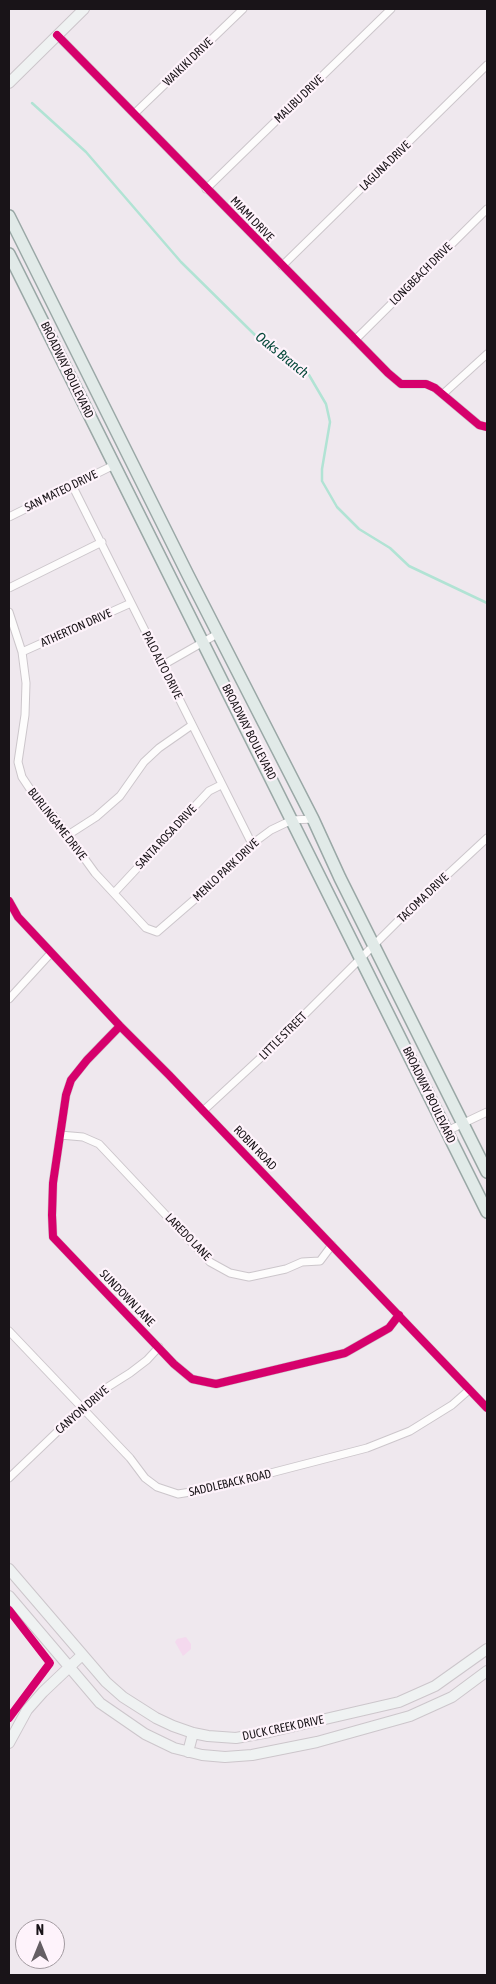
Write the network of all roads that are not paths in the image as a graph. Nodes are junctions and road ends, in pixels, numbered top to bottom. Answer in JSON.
{"nodes":[{"id":1,"x":84,"y":9,"type":"edge"},
{"id":2,"x":243,"y":9,"type":"edge"},
{"id":3,"x":391,"y":9,"type":"edge"},
{"id":4,"x":57,"y":35,"type":"junction"},
{"id":5,"x":487,"y":65,"type":"edge"},
{"id":6,"x":9,"y":83,"type":"edge"},
{"id":7,"x":134,"y":114,"type":"junction"},
{"id":8,"x":206,"y":189,"type":"junction"},
{"id":9,"x":487,"y":209,"type":"edge"},
{"id":10,"x":9,"y":216,"type":"edge"},
{"id":11,"x":9,"y":254,"type":"edge"},
{"id":12,"x":282,"y":266,"type":"junction"},
{"id":13,"x":354,"y":340,"type":"junction"},
{"id":14,"x":487,"y":354,"type":"edge"},
{"id":15,"x":443,"y":394,"type":"junction"},
{"id":16,"x":487,"y":427,"type":"edge"},
{"id":17,"x":114,"y":465,"type":"junction"},
{"id":18,"x":72,"y":485,"type":"junction"},
{"id":19,"x":9,"y":517,"type":"edge"},
{"id":20,"x":102,"y":542,"type":"junction"},
{"id":21,"x":9,"y":588,"type":"edge"},
{"id":22,"x":130,"y":603,"type":"junction"},
{"id":23,"x":9,"y":612,"type":"edge"},
{"id":24,"x":219,"y":633,"type":"junction"},
{"id":25,"x":203,"y":642,"type":"junction"},
{"id":26,"x":22,"y":652,"type":"junction"},
{"id":27,"x":162,"y":665,"type":"junction"},
{"id":28,"x":192,"y":725,"type":"junction"},
{"id":29,"x":221,"y":785,"type":"junction"},
{"id":30,"x":313,"y":819,"type":"junction"},
{"id":31,"x":292,"y":820,"type":"junction"},
{"id":32,"x":68,"y":835,"type":"junction"},
{"id":33,"x":487,"y":838,"type":"edge"},
{"id":34,"x":252,"y":844,"type":"junction"},
{"id":35,"x":114,"y":893,"type":"junction"},
{"id":36,"x":9,"y":901,"type":"edge"},
{"id":37,"x":146,"y":928,"type":"joint"},
{"id":38,"x":374,"y":945,"type":"junction"},
{"id":39,"x":51,"y":953,"type":"junction"},
{"id":40,"x":360,"y":958,"type":"junction"},
{"id":41,"x":9,"y":998,"type":"edge"},
{"id":42,"x":120,"y":1026,"type":"junction"},
{"id":43,"x":204,"y":1110,"type":"junction"},
{"id":44,"x":487,"y":1112,"type":"edge"},
{"id":45,"x":463,"y":1124,"type":"junction"},
{"id":46,"x":447,"y":1131,"type":"junction"},
{"id":47,"x":60,"y":1135,"type":"junction"},
{"id":48,"x":487,"y":1172,"type":"edge"},
{"id":49,"x":487,"y":1212,"type":"edge"},
{"id":50,"x":332,"y":1246,"type":"junction"},
{"id":51,"x":399,"y":1316,"type":"junction"},
{"id":52,"x":9,"y":1331,"type":"edge"},
{"id":53,"x":159,"y":1347,"type":"junction"},
{"id":54,"x":469,"y":1390,"type":"junction"},
{"id":55,"x":81,"y":1408,"type":"junction"},
{"id":56,"x":487,"y":1408,"type":"edge"},
{"id":57,"x":9,"y":1478,"type":"edge"},
{"id":58,"x":9,"y":1569,"type":"edge"},
{"id":59,"x":9,"y":1596,"type":"edge"},
{"id":60,"x":487,"y":1649,"type":"edge"},
{"id":61,"x":82,"y":1655,"type":"junction"},
{"id":62,"x":69,"y":1667,"type":"junction"},
{"id":63,"x":487,"y":1671,"type":"edge"},
{"id":64,"x":193,"y":1733,"type":"junction"},
{"id":65,"x":9,"y":1743,"type":"edge"},
{"id":66,"x":188,"y":1752,"type":"junction"}],
"edges":[{"from":1,"to":4,"type":"main road"},
{"from":2,"to":7,"type":"street","name":"WAIKIKI DRIVE"},
{"from":3,"to":8,"type":"street","name":"MALIBU DRIVE"},
{"from":4,"to":6,"type":"main road"},
{"from":4,"to":7,"type":"street","name":"MIAMI DRIVE"},
{"from":5,"to":12,"type":"street","name":"LAGUNA DRIVE"},
{"from":7,"to":8,"type":"street","name":"MIAMI DRIVE"},
{"from":8,"to":12,"type":"street","name":"MIAMI DRIVE"},
{"from":9,"to":13,"type":"street","name":"LONGBEACH DRIVE"},
{"from":10,"to":24,"type":"main road","name":"BROADWAY BOULEVARD"},
{"from":11,"to":17,"type":"main road","name":"BROADWAY BOULEVARD"},
{"from":12,"to":13,"type":"street","name":"MIAMI DRIVE"},
{"from":13,"to":15,"type":"street","name":"MIAMI DRIVE"},
{"from":14,"to":15,"type":"street"},
{"from":15,"to":16,"type":"street","name":"MIAMI DRIVE"},
{"from":17,"to":18,"type":"street","name":"SAN MATEO DRIVE"},
{"from":17,"to":25,"type":"main road","name":"BROADWAY BOULEVARD"},
{"from":18,"to":19,"type":"street","name":"SAN MATEO DRIVE"},
{"from":18,"to":20,"type":"street","name":"PALO ALTO DRIVE"},
{"from":20,"to":21,"type":"street"},
{"from":20,"to":22,"type":"street","name":"PALO ALTO DRIVE"},
{"from":22,"to":26,"type":"street","name":"ATHERTON DRIVE"},
{"from":22,"to":27,"type":"street","name":"PALO ALTO DRIVE"},
{"from":23,"to":26,"type":"street","name":"BURLINGAME DRIVE"},
{"from":24,"to":25,"type":"street"},
{"from":24,"to":30,"type":"main road","name":"BROADWAY BOULEVARD"},
{"from":25,"to":27,"type":"street"},
{"from":25,"to":31,"type":"main road","name":"BROADWAY BOULEVARD"},
{"from":26,"to":32,"type":"street","name":"BURLINGAME DRIVE"},
{"from":27,"to":28,"type":"street","name":"PALO ALTO DRIVE"},
{"from":28,"to":29,"type":"street","name":"PALO ALTO DRIVE"},
{"from":28,"to":32,"type":"street"},
{"from":29,"to":34,"type":"street","name":"PALO ALTO DRIVE"},
{"from":29,"to":35,"type":"street","name":"SANTA ROSA DRIVE"},
{"from":30,"to":31,"type":"street","name":"MENLO PARK DRIVE"},
{"from":30,"to":38,"type":"main road","name":"BROADWAY BOULEVARD"},
{"from":31,"to":34,"type":"street","name":"MENLO PARK DRIVE"},
{"from":31,"to":40,"type":"main road","name":"BROADWAY BOULEVARD"},
{"from":32,"to":35,"type":"street","name":"BURLINGAME DRIVE"},
{"from":33,"to":38,"type":"street","name":"TACOMA DRIVE"},
{"from":34,"to":37,"type":"street","name":"MENLO PARK DRIVE"},
{"from":35,"to":37,"type":"street","name":"BURLINGAME DRIVE"},
{"from":36,"to":39,"type":"street","name":"ROBIN ROAD"},
{"from":38,"to":40,"type":"street","name":"TACOMA DRIVE"},
{"from":38,"to":45,"type":"main road","name":"BROADWAY BOULEVARD"},
{"from":39,"to":41,"type":"street"},
{"from":39,"to":42,"type":"street","name":"ROBIN ROAD"},
{"from":40,"to":43,"type":"street","name":"LITTLE STREET"},
{"from":40,"to":46,"type":"main road","name":"BROADWAY BOULEVARD"},
{"from":42,"to":43,"type":"street","name":"ROBIN ROAD"},
{"from":42,"to":47,"type":"street","name":"SUNDOWN LANE"},
{"from":43,"to":50,"type":"street","name":"ROBIN ROAD"},
{"from":44,"to":45,"type":"street"},
{"from":45,"to":46,"type":"street"},
{"from":45,"to":48,"type":"main road","name":"BROADWAY BOULEVARD"},
{"from":46,"to":49,"type":"main road","name":"BROADWAY BOULEVARD"},
{"from":47,"to":50,"type":"street","name":"LAREDO LANE"},
{"from":47,"to":53,"type":"street","name":"SUNDOWN LANE"},
{"from":50,"to":51,"type":"street","name":"ROBIN ROAD"},
{"from":51,"to":53,"type":"street","name":"SUNDOWN LANE"},
{"from":51,"to":54,"type":"street","name":"ROBIN ROAD"},
{"from":52,"to":55,"type":"street","name":"SADDLEBACK ROAD"},
{"from":53,"to":55,"type":"street","name":"CANYON DRIVE"},
{"from":54,"to":55,"type":"street","name":"SADDLEBACK ROAD"},
{"from":54,"to":56,"type":"street","name":"ROBIN ROAD"},
{"from":55,"to":57,"type":"street","name":"CANYON DRIVE"},
{"from":58,"to":61,"type":"main road","name":"DUCK CREEK DRIVE"},
{"from":59,"to":62,"type":"main road","name":"DUCK CREEK DRIVE"},
{"from":60,"to":64,"type":"main road","name":"DUCK CREEK DRIVE"},
{"from":61,"to":62,"type":"main road"},
{"from":61,"to":64,"type":"main road","name":"DUCK CREEK DRIVE"},
{"from":62,"to":65,"type":"main road"},
{"from":62,"to":66,"type":"main road","name":"DUCK CREEK DRIVE"},
{"from":63,"to":66,"type":"main road","name":"DUCK CREEK DRIVE"},
{"from":64,"to":66,"type":"main road"}]}
